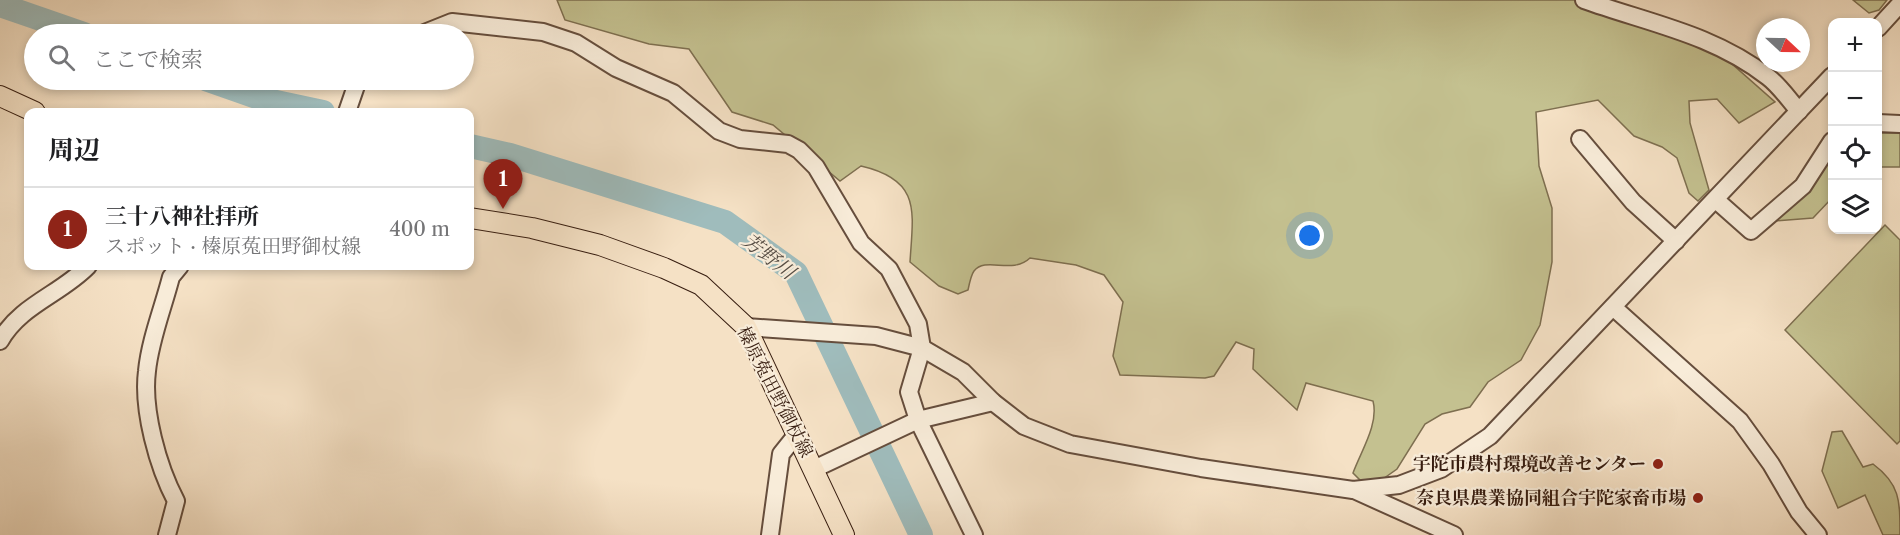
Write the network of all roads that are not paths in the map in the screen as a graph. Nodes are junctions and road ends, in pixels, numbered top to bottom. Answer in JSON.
{"nodes":[{"id":1,"x":1584,"y":0,"type":"edge"},
{"id":2,"x":1900,"y":4,"type":"edge"},
{"id":3,"x":447,"y":24,"type":"edge"},
{"id":4,"x":470,"y":24,"type":"edge"},
{"id":5,"x":474,"y":24,"type":"edge"},
{"id":6,"x":1882,"y":24,"type":"edge"},
{"id":7,"x":1828,"y":81,"type":"edge"},
{"id":8,"x":355,"y":90,"type":"edge"},
{"id":9,"x":0,"y":96,"type":"edge"},
{"id":10,"x":26,"y":108,"type":"edge"},
{"id":11,"x":348,"y":108,"type":"edge"},
{"id":12,"x":1799,"y":111,"type":"junction"},
{"id":13,"x":1882,"y":123,"type":"edge"},
{"id":14,"x":1900,"y":124,"type":"edge"},
{"id":15,"x":1580,"y":139,"type":"dead end"},
{"id":16,"x":1828,"y":148,"type":"edge"},
{"id":17,"x":1716,"y":200,"type":"junction"},
{"id":18,"x":474,"y":219,"type":"edge"},
{"id":19,"x":1676,"y":241,"type":"junction"},
{"id":20,"x":83,"y":270,"type":"edge"},
{"id":21,"x":177,"y":270,"type":"edge"},
{"id":22,"x":1613,"y":307,"type":"junction"},
{"id":23,"x":751,"y":327,"type":"junction"},
{"id":24,"x":0,"y":341,"type":"edge"},
{"id":25,"x":922,"y":348,"type":"junction"},
{"id":26,"x":993,"y":402,"type":"junction"},
{"id":27,"x":911,"y":424,"type":"junction"},
{"id":28,"x":797,"y":434,"type":"junction"},
{"id":29,"x":818,"y":467,"type":"junction"},
{"id":30,"x":1353,"y":490,"type":"junction"},
{"id":31,"x":167,"y":535,"type":"edge"},
{"id":32,"x":770,"y":535,"type":"edge"},
{"id":33,"x":844,"y":535,"type":"edge"},
{"id":34,"x":974,"y":535,"type":"edge"},
{"id":35,"x":1454,"y":535,"type":"edge"},
{"id":36,"x":1818,"y":535,"type":"edge"}],
"edges":[{"from":1,"to":12,"type":"street"},
{"from":2,"to":6,"type":"street"},
{"from":3,"to":4,"type":"street"},
{"from":5,"to":25,"type":"street"},
{"from":7,"to":12,"type":"street"},
{"from":8,"to":11,"type":"street"},
{"from":9,"to":10,"type":"main road"},
{"from":12,"to":17,"type":"street"},
{"from":13,"to":14,"type":"street"},
{"from":15,"to":19,"type":"street"},
{"from":16,"to":17,"type":"street"},
{"from":17,"to":19,"type":"street"},
{"from":18,"to":23,"type":"main road","name":"榛原菟田野御杖線"},
{"from":19,"to":22,"type":"street"},
{"from":20,"to":24,"type":"street"},
{"from":21,"to":31,"type":"street"},
{"from":22,"to":30,"type":"street"},
{"from":22,"to":36,"type":"street"},
{"from":23,"to":25,"type":"street"},
{"from":23,"to":28,"type":"main road","name":"榛原菟田野御杖線"},
{"from":25,"to":26,"type":"street"},
{"from":25,"to":27,"type":"street"},
{"from":26,"to":27,"type":"street"},
{"from":26,"to":30,"type":"street"},
{"from":27,"to":29,"type":"street"},
{"from":27,"to":34,"type":"street"},
{"from":28,"to":29,"type":"main road","name":"榛原菟田野御杖線"},
{"from":28,"to":32,"type":"street"},
{"from":29,"to":33,"type":"main road","name":"榛原菟田野御杖線"},
{"from":30,"to":35,"type":"street"}]}
